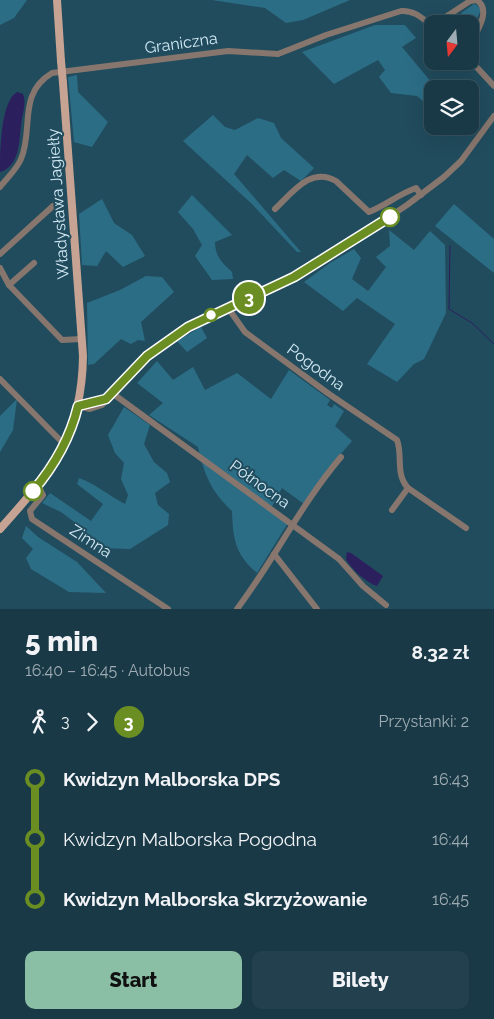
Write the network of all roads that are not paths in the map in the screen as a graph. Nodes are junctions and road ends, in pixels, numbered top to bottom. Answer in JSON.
{"nodes":[{"id":1,"x":57,"y":0,"type":"edge"},
{"id":2,"x":477,"y":0,"type":"edge"},
{"id":3,"x":449,"y":15,"type":"edge"},
{"id":4,"x":424,"y":20,"type":"edge"},
{"id":5,"x":479,"y":26,"type":"edge"},
{"id":6,"x":479,"y":70,"type":"edge"},
{"id":7,"x":494,"y":86,"type":"edge"},
{"id":8,"x":494,"y":116,"type":"edge"},
{"id":9,"x":0,"y":187,"type":"edge"},
{"id":10,"x":421,"y":195,"type":"junction"},
{"id":11,"x":53,"y":206,"type":"dead end"},
{"id":12,"x":275,"y":209,"type":"dead end"},
{"id":13,"x":0,"y":254,"type":"edge"},
{"id":14,"x":34,"y":263,"type":"dead end"},
{"id":15,"x":1,"y":272,"type":"edge"},
{"id":16,"x":9,"y":285,"type":"junction"},
{"id":17,"x":228,"y":308,"type":"junction"},
{"id":18,"x":81,"y":339,"type":"junction"},
{"id":19,"x":0,"y":379,"type":"edge"},
{"id":20,"x":112,"y":393,"type":"junction"},
{"id":21,"x":80,"y":395,"type":"junction"},
{"id":22,"x":106,"y":399,"type":"junction"},
{"id":23,"x":90,"y":404,"type":"junction"},
{"id":24,"x":78,"y":406,"type":"junction"},
{"id":25,"x":67,"y":441,"type":"junction"},
{"id":26,"x":341,"y":458,"type":"dead end"},
{"id":27,"x":38,"y":485,"type":"junction"},
{"id":28,"x":408,"y":488,"type":"junction"},
{"id":29,"x":392,"y":510,"type":"dead end"},
{"id":30,"x":292,"y":525,"type":"junction"},
{"id":31,"x":466,"y":528,"type":"dead end"},
{"id":32,"x":0,"y":529,"type":"edge"},
{"id":33,"x":274,"y":554,"type":"junction"},
{"id":34,"x":386,"y":605,"type":"dead end"},
{"id":35,"x":168,"y":609,"type":"edge"},
{"id":36,"x":237,"y":609,"type":"edge"},
{"id":37,"x":317,"y":609,"type":"edge"}],
"edges":[{"from":1,"to":18,"type":"main road","name":"Władysława Jagiełły","bridge":true},
{"from":2,"to":3,"type":"street"},
{"from":2,"to":5,"type":"street"},
{"from":4,"to":9,"type":"street","name":"Graniczna"},
{"from":6,"to":7,"type":"street"},
{"from":8,"to":10,"type":"street"},
{"from":10,"to":12,"type":"street"},
{"from":10,"to":17,"type":"street"},
{"from":11,"to":13,"type":"street"},
{"from":14,"to":16,"type":"street"},
{"from":15,"to":16,"type":"street"},
{"from":16,"to":18,"type":"street"},
{"from":17,"to":20,"type":"street"},
{"from":17,"to":28,"type":"street","name":"Pogodna"},
{"from":18,"to":21,"type":"main road","name":"Władysława Jagiełły"},
{"from":19,"to":25,"type":"street"},
{"from":20,"to":22,"type":"street"},
{"from":20,"to":30,"type":"street","name":"Północna"},
{"from":21,"to":23,"type":"street"},
{"from":21,"to":24,"type":"main road","name":"Władysława Jagiełły"},
{"from":22,"to":23,"type":"street"},
{"from":22,"to":24,"type":"street"},
{"from":23,"to":24,"type":"street"},
{"from":24,"to":25,"type":"main road","name":"Władysława Jagiełły"},
{"from":25,"to":27,"type":"main road","name":"Władysława Jagiełły"},
{"from":26,"to":30,"type":"street"},
{"from":27,"to":32,"type":"main road","name":"Władysława Jagiełły"},
{"from":27,"to":35,"type":"street","name":"Zimna"},
{"from":28,"to":29,"type":"street"},
{"from":28,"to":31,"type":"street"},
{"from":30,"to":33,"type":"street"},
{"from":30,"to":34,"type":"street","name":"Północna"},
{"from":33,"to":36,"type":"street"},
{"from":33,"to":37,"type":"street"}]}
